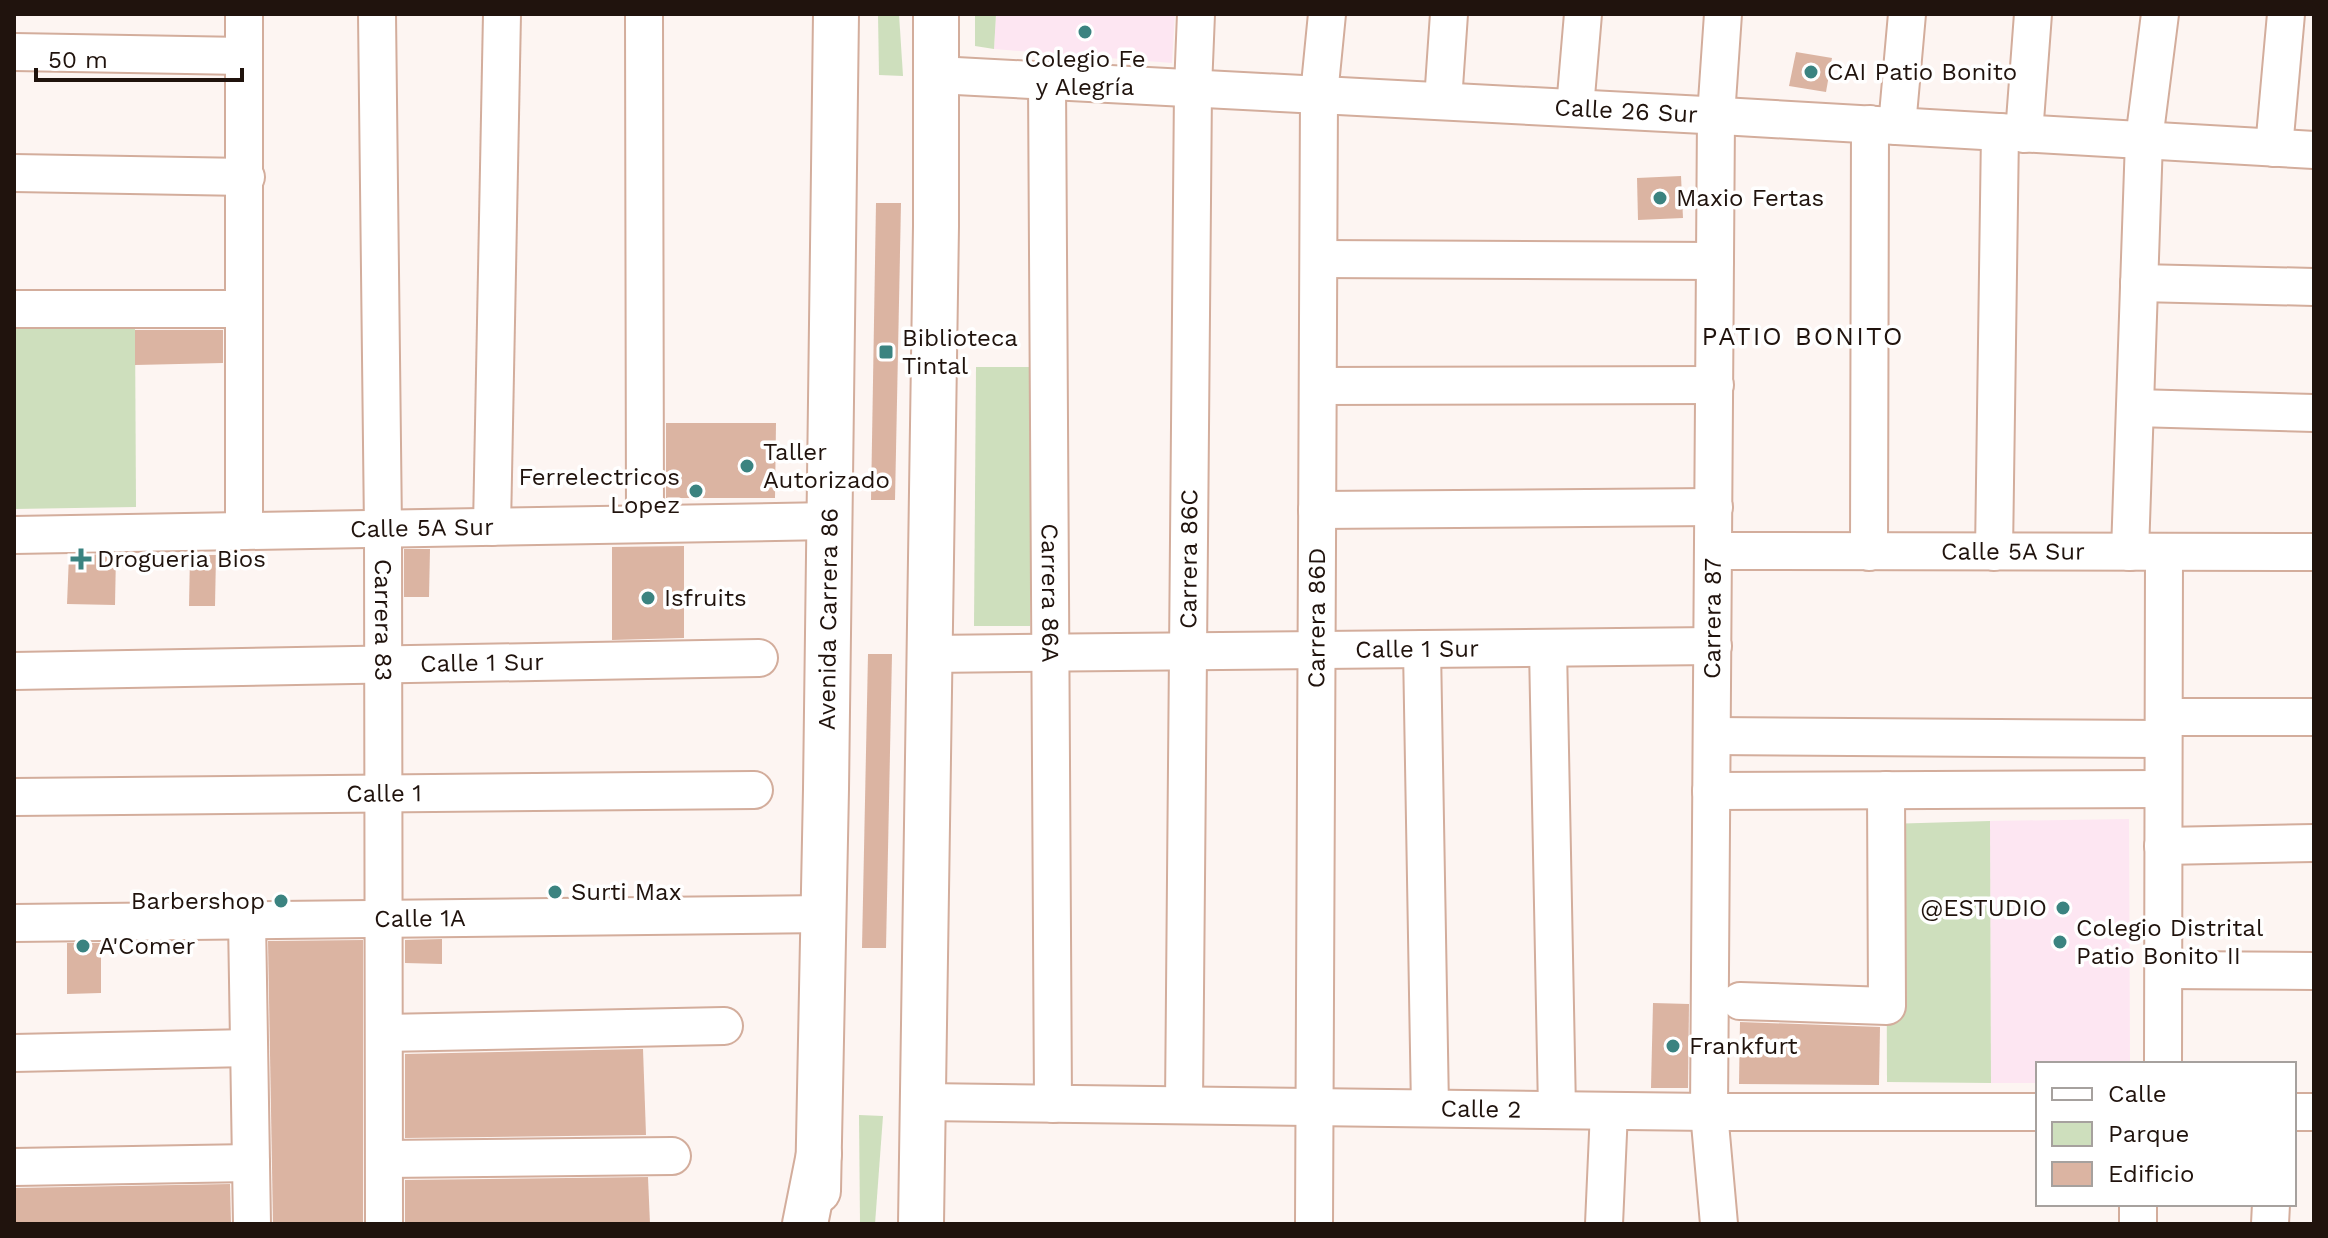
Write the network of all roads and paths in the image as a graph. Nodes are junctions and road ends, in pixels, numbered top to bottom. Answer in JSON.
{"nodes":[{"id":1,"x":244,"y":14,"type":"edge"},
{"id":2,"x":377,"y":14,"type":"edge"},
{"id":3,"x":502,"y":14,"type":"edge"},
{"id":4,"x":644,"y":14,"type":"edge"},
{"id":5,"x":836,"y":14,"type":"edge"},
{"id":6,"x":936,"y":14,"type":"edge"},
{"id":7,"x":1196,"y":14,"type":"edge"},
{"id":8,"x":1327,"y":14,"type":"edge"},
{"id":9,"x":1449,"y":14,"type":"edge"},
{"id":10,"x":1583,"y":14,"type":"edge"},
{"id":11,"x":1723,"y":14,"type":"edge"},
{"id":12,"x":1907,"y":14,"type":"edge"},
{"id":13,"x":2033,"y":14,"type":"edge"},
{"id":14,"x":2160,"y":14,"type":"edge"},
{"id":15,"x":2286,"y":14,"type":"edge"},
{"id":16,"x":14,"y":52,"type":"edge"},
{"id":17,"x":244,"y":56,"type":"junction"},
{"id":18,"x":937,"y":75,"type":"junction"},
{"id":19,"x":1047,"y":81,"type":"junction"},
{"id":20,"x":1193,"y":88,"type":"junction"},
{"id":21,"x":1319,"y":95,"type":"junction"},
{"id":22,"x":1443,"y":101,"type":"junction"},
{"id":23,"x":1575,"y":108,"type":"junction"},
{"id":24,"x":1716,"y":116,"type":"junction"},
{"id":25,"x":1884,"y":125,"type":"junction"},
{"id":26,"x":2012,"y":133,"type":"junction"},
{"id":27,"x":2144,"y":140,"type":"junction"},
{"id":28,"x":2274,"y":148,"type":"junction"},
{"id":29,"x":2314,"y":150,"type":"edge"},
{"id":30,"x":14,"y":173,"type":"edge"},
{"id":31,"x":246,"y":177,"type":"junction"},
{"id":32,"x":1319,"y":259,"type":"junction"},
{"id":33,"x":1715,"y":261,"type":"junction"},
{"id":34,"x":2139,"y":283,"type":"junction"},
{"id":35,"x":2314,"y":287,"type":"edge"},
{"id":36,"x":14,"y":309,"type":"edge"},
{"id":37,"x":244,"y":309,"type":"junction"},
{"id":38,"x":1715,"y":385,"type":"junction"},
{"id":39,"x":1318,"y":386,"type":"junction"},
{"id":40,"x":2135,"y":408,"type":"junction"},
{"id":41,"x":2314,"y":413,"type":"edge"},
{"id":42,"x":1714,"y":507,"type":"junction"},
{"id":43,"x":1317,"y":510,"type":"junction"},
{"id":44,"x":830,"y":521,"type":"junction"},
{"id":45,"x":645,"y":524,"type":"junction"},
{"id":46,"x":492,"y":527,"type":"junction"},
{"id":47,"x":383,"y":529,"type":"junction"},
{"id":48,"x":244,"y":531,"type":"junction"},
{"id":49,"x":14,"y":535,"type":"edge"},
{"id":50,"x":1713,"y":551,"type":"junction"},
{"id":51,"x":1869,"y":552,"type":"junction"},
{"id":52,"x":1994,"y":552,"type":"junction"},
{"id":53,"x":2147,"y":552,"type":"junction"},
{"id":54,"x":2314,"y":552,"type":"edge"},
{"id":55,"x":1713,"y":646,"type":"junction"},
{"id":56,"x":1548,"y":648,"type":"junction"},
{"id":57,"x":1422,"y":649,"type":"junction"},
{"id":58,"x":1317,"y":650,"type":"junction"},
{"id":59,"x":1188,"y":651,"type":"junction"},
{"id":60,"x":1050,"y":653,"type":"junction"},
{"id":61,"x":929,"y":654,"type":"junction"},
{"id":62,"x":759,"y":658,"type":"dead end"},
{"id":63,"x":383,"y":665,"type":"junction"},
{"id":64,"x":14,"y":671,"type":"edge"},
{"id":65,"x":2314,"y":717,"type":"edge"},
{"id":66,"x":2164,"y":728,"type":"junction"},
{"id":67,"x":1712,"y":736,"type":"junction"},
{"id":68,"x":2163,"y":789,"type":"junction"},
{"id":69,"x":754,"y":790,"type":"dead end"},
{"id":70,"x":1886,"y":790,"type":"junction"},
{"id":71,"x":1711,"y":791,"type":"junction"},
{"id":72,"x":384,"y":794,"type":"junction"},
{"id":73,"x":14,"y":797,"type":"edge"},
{"id":74,"x":2314,"y":843,"type":"edge"},
{"id":75,"x":2163,"y":846,"type":"junction"},
{"id":76,"x":824,"y":914,"type":"junction"},
{"id":77,"x":384,"y":918,"type":"junction"},
{"id":78,"x":247,"y":920,"type":"junction"},
{"id":79,"x":14,"y":923,"type":"edge"},
{"id":80,"x":2164,"y":970,"type":"junction"},
{"id":81,"x":2314,"y":971,"type":"edge"},
{"id":82,"x":1740,"y":1001,"type":"dead end"},
{"id":83,"x":724,"y":1026,"type":"dead end"},
{"id":84,"x":384,"y":1033,"type":"junction"},
{"id":85,"x":249,"y":1048,"type":"junction"},
{"id":86,"x":14,"y":1053,"type":"edge"},
{"id":87,"x":2163,"y":1062,"type":"edge"},
{"id":88,"x":923,"y":1102,"type":"junction"},
{"id":89,"x":1053,"y":1104,"type":"junction"},
{"id":90,"x":1184,"y":1105,"type":"junction"},
{"id":91,"x":1315,"y":1107,"type":"junction"},
{"id":92,"x":1430,"y":1108,"type":"junction"},
{"id":93,"x":1557,"y":1110,"type":"junction"},
{"id":94,"x":1609,"y":1111,"type":"junction"},
{"id":95,"x":1709,"y":1112,"type":"junction"},
{"id":96,"x":2036,"y":1112,"type":"edge"},
{"id":97,"x":819,"y":1154,"type":"junction"},
{"id":98,"x":672,"y":1156,"type":"dead end"},
{"id":99,"x":384,"y":1159,"type":"junction"},
{"id":100,"x":251,"y":1163,"type":"junction"},
{"id":101,"x":14,"y":1167,"type":"edge"},
{"id":102,"x":252,"y":1224,"type":"edge"},
{"id":103,"x":384,"y":1224,"type":"edge"},
{"id":104,"x":805,"y":1224,"type":"edge"},
{"id":105,"x":817,"y":1224,"type":"edge"},
{"id":106,"x":923,"y":1224,"type":"edge"},
{"id":107,"x":1314,"y":1224,"type":"edge"},
{"id":108,"x":1604,"y":1224,"type":"edge"},
{"id":109,"x":1719,"y":1224,"type":"edge"}],
"edges":[{"from":1,"to":17,"type":"street"},
{"from":2,"to":47,"type":"street","name":"Carrera 83"},
{"from":3,"to":46,"type":"street"},
{"from":4,"to":45,"type":"street"},
{"from":5,"to":44,"type":"main road","name":"Avenida Carrera 86"},
{"from":6,"to":18,"type":"main road"},
{"from":7,"to":20,"type":"street","name":"Carrera 86C"},
{"from":8,"to":21,"type":"street","name":"Carrera 86D"},
{"from":9,"to":22,"type":"street"},
{"from":10,"to":23,"type":"street"},
{"from":11,"to":24,"type":"street","name":"Carrera 87"},
{"from":12,"to":25,"type":"street"},
{"from":13,"to":26,"type":"street"},
{"from":14,"to":27,"type":"street"},
{"from":15,"to":28,"type":"street"},
{"from":16,"to":17,"type":"street"},
{"from":17,"to":31,"type":"street"},
{"from":18,"to":19,"type":"street","name":"Calle 26 Sur"},
{"from":18,"to":61,"type":"main road"},
{"from":19,"to":20,"type":"street","name":"Calle 26 Sur"},
{"from":19,"to":60,"type":"street","name":"Carrera 86A"},
{"from":20,"to":21,"type":"street","name":"Calle 26 Sur"},
{"from":20,"to":59,"type":"street","name":"Carrera 86C"},
{"from":21,"to":22,"type":"street","name":"Calle 26 Sur"},
{"from":21,"to":32,"type":"street","name":"Carrera 86D"},
{"from":22,"to":23,"type":"street","name":"Calle 26 Sur"},
{"from":23,"to":24,"type":"street","name":"Calle 26 Sur"},
{"from":24,"to":25,"type":"street","name":"Calle 26 Sur"},
{"from":24,"to":33,"type":"street","name":"Carrera 87"},
{"from":25,"to":26,"type":"street","name":"Calle 26 Sur"},
{"from":25,"to":51,"type":"street"},
{"from":26,"to":27,"type":"street","name":"Calle 26 Sur"},
{"from":26,"to":52,"type":"street"},
{"from":27,"to":28,"type":"street","name":"Calle 26 Sur"},
{"from":27,"to":34,"type":"street"},
{"from":28,"to":29,"type":"street","name":"Calle 26 Sur"},
{"from":30,"to":31,"type":"street"},
{"from":31,"to":37,"type":"street"},
{"from":32,"to":33,"type":"street"},
{"from":32,"to":39,"type":"street","name":"Carrera 86D"},
{"from":33,"to":38,"type":"street","name":"Carrera 87"},
{"from":34,"to":35,"type":"street"},
{"from":34,"to":40,"type":"street"},
{"from":36,"to":37,"type":"street"},
{"from":37,"to":48,"type":"street"},
{"from":38,"to":39,"type":"street"},
{"from":38,"to":42,"type":"street","name":"Carrera 87"},
{"from":39,"to":43,"type":"street","name":"Carrera 86D"},
{"from":40,"to":41,"type":"street"},
{"from":40,"to":53,"type":"street"},
{"from":42,"to":43,"type":"street"},
{"from":42,"to":50,"type":"street","name":"Carrera 87"},
{"from":43,"to":58,"type":"street","name":"Carrera 86D"},
{"from":44,"to":45,"type":"street","name":"Calle 5A Sur"},
{"from":44,"to":76,"type":"main road","name":"Avenida Carrera 86"},
{"from":45,"to":46,"type":"street","name":"Calle 5A Sur"},
{"from":46,"to":47,"type":"street","name":"Calle 5A Sur"},
{"from":47,"to":48,"type":"street","name":"Calle 5A Sur"},
{"from":47,"to":63,"type":"street","name":"Carrera 83"},
{"from":48,"to":49,"type":"street","name":"Calle 5A Sur"},
{"from":50,"to":51,"type":"street","name":"Calle 5A Sur"},
{"from":50,"to":55,"type":"street","name":"Carrera 87"},
{"from":51,"to":52,"type":"street","name":"Calle 5A Sur"},
{"from":52,"to":53,"type":"street","name":"Calle 5A Sur"},
{"from":53,"to":54,"type":"street","name":"Calle 5A Sur"},
{"from":53,"to":66,"type":"street"},
{"from":55,"to":56,"type":"street","name":"Calle 1 Sur"},
{"from":55,"to":67,"type":"street","name":"Carrera 87"},
{"from":56,"to":57,"type":"street","name":"Calle 1 Sur"},
{"from":56,"to":93,"type":"street"},
{"from":57,"to":58,"type":"street","name":"Calle 1 Sur"},
{"from":57,"to":92,"type":"street"},
{"from":58,"to":59,"type":"street","name":"Calle 1 Sur"},
{"from":58,"to":91,"type":"street","name":"Carrera 86D"},
{"from":59,"to":60,"type":"street","name":"Calle 1 Sur"},
{"from":59,"to":90,"type":"street","name":"Carrera 86C"},
{"from":60,"to":61,"type":"street","name":"Calle 1 Sur"},
{"from":60,"to":89,"type":"street","name":"Carrera 86A"},
{"from":61,"to":88,"type":"main road"},
{"from":62,"to":63,"type":"street","name":"Calle 1 Sur"},
{"from":63,"to":64,"type":"street","name":"Calle 1 Sur"},
{"from":63,"to":72,"type":"street","name":"Carrera 83"},
{"from":65,"to":66,"type":"street"},
{"from":66,"to":67,"type":"street"},
{"from":66,"to":68,"type":"street"},
{"from":67,"to":71,"type":"street","name":"Carrera 87"},
{"from":68,"to":70,"type":"street"},
{"from":68,"to":75,"type":"street"},
{"from":69,"to":72,"type":"street","name":"Calle 1"},
{"from":70,"to":71,"type":"street"},
{"from":70,"to":82,"type":"street"},
{"from":71,"to":95,"type":"street","name":"Carrera 87"},
{"from":72,"to":73,"type":"street","name":"Calle 1"},
{"from":72,"to":77,"type":"street","name":"Carrera 83"},
{"from":74,"to":75,"type":"street"},
{"from":75,"to":80,"type":"street"},
{"from":76,"to":77,"type":"street","name":"Calle 1A"},
{"from":76,"to":97,"type":"main road","name":"Avenida Carrera 86"},
{"from":77,"to":78,"type":"street","name":"Calle 1A"},
{"from":77,"to":84,"type":"street","name":"Carrera 83"},
{"from":78,"to":79,"type":"street","name":"Calle 1A"},
{"from":78,"to":85,"type":"street"},
{"from":80,"to":81,"type":"street"},
{"from":80,"to":87,"type":"street"},
{"from":83,"to":84,"type":"street"},
{"from":84,"to":99,"type":"street","name":"Carrera 83"},
{"from":85,"to":86,"type":"street"},
{"from":85,"to":100,"type":"street"},
{"from":88,"to":89,"type":"street","name":"Calle 2"},
{"from":88,"to":106,"type":"main road"},
{"from":89,"to":90,"type":"street","name":"Calle 2"},
{"from":90,"to":91,"type":"street","name":"Calle 2"},
{"from":91,"to":92,"type":"street","name":"Calle 2"},
{"from":91,"to":107,"type":"street","name":"Carrera 86D"},
{"from":92,"to":93,"type":"street","name":"Calle 2"},
{"from":93,"to":94,"type":"street","name":"Calle 2"},
{"from":94,"to":95,"type":"street","name":"Calle 2"},
{"from":94,"to":108,"type":"street"},
{"from":95,"to":96,"type":"street","name":"Calle 2"},
{"from":95,"to":109,"type":"street","name":"Carrera 87"},
{"from":97,"to":104,"type":"main road"},
{"from":97,"to":105,"type":"main road","name":"Avenida Carrera 86"},
{"from":98,"to":99,"type":"street"},
{"from":99,"to":103,"type":"street","name":"Carrera 83"},
{"from":100,"to":101,"type":"street"},
{"from":100,"to":102,"type":"street"}]}
